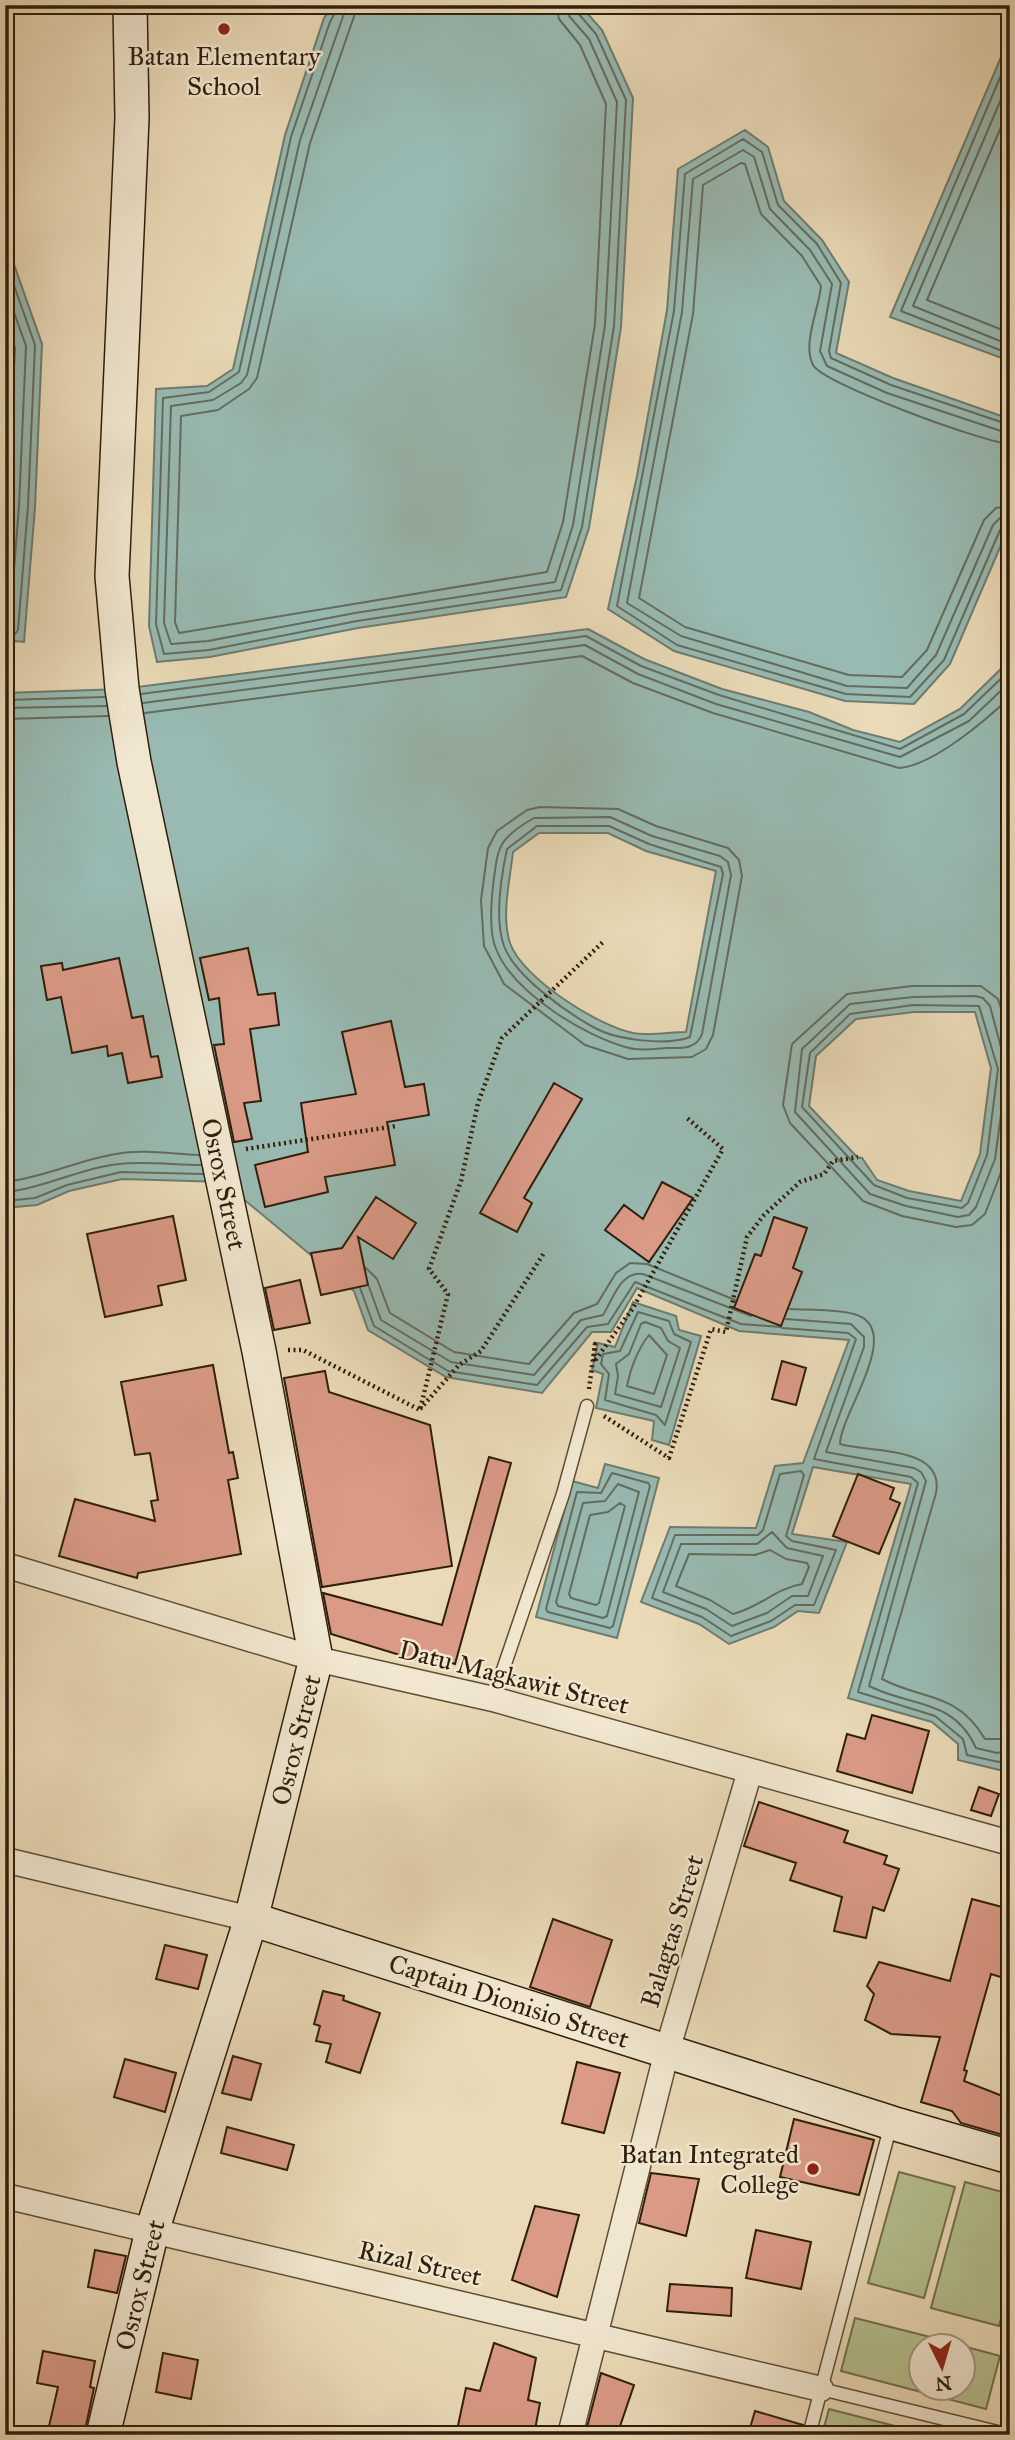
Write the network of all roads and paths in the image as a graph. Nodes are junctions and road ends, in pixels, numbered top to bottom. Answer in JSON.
{"nodes":[{"id":1,"x":130,"y":5,"type":"edge"},
{"id":2,"x":603,"y":942,"type":"dead end"},
{"id":3,"x":687,"y":1118,"type":"dead end"},
{"id":4,"x":396,"y":1126,"type":"dead end"},
{"id":5,"x":217,"y":1154,"type":"junction"},
{"id":6,"x":858,"y":1157,"type":"dead end"},
{"id":7,"x":544,"y":1254,"type":"dead end"},
{"id":8,"x":259,"y":1351,"type":"junction"},
{"id":9,"x":587,"y":1406,"type":"junction"},
{"id":10,"x":419,"y":1409,"type":"junction"},
{"id":11,"x":5,"y":1565,"type":"edge"},
{"id":12,"x":316,"y":1659,"type":"junction"},
{"id":13,"x":494,"y":1699,"type":"junction"},
{"id":14,"x":750,"y":1771,"type":"junction"},
{"id":15,"x":1010,"y":1843,"type":"edge"},
{"id":16,"x":5,"y":1860,"type":"edge"},
{"id":17,"x":251,"y":1919,"type":"junction"},
{"id":18,"x":667,"y":2051,"type":"junction"},
{"id":19,"x":892,"y":2123,"type":"junction"},
{"id":20,"x":1010,"y":2157,"type":"edge"},
{"id":21,"x":5,"y":2196,"type":"edge"},
{"id":22,"x":152,"y":2231,"type":"junction"},
{"id":23,"x":595,"y":2334,"type":"junction"},
{"id":24,"x":821,"y":2389,"type":"junction"},
{"id":25,"x":103,"y":2435,"type":"edge"},
{"id":26,"x":570,"y":2435,"type":"edge"},
{"id":27,"x":809,"y":2435,"type":"edge"},
{"id":28,"x":1010,"y":2435,"type":"edge"}],
"edges":[{"from":1,"to":5,"type":"street","name":"Osrox Street"},
{"from":2,"to":10,"type":"path"},
{"from":3,"to":9,"type":"path"},
{"from":4,"to":5,"type":"path"},
{"from":5,"to":8,"type":"street","name":"Osrox Street"},
{"from":6,"to":9,"type":"path"},
{"from":7,"to":10,"type":"path"},
{"from":8,"to":10,"type":"path"},
{"from":8,"to":12,"type":"street","name":"Osrox Street"},
{"from":9,"to":13,"type":"lane"},
{"from":11,"to":12,"type":"street","name":"Datu Magkawit Street"},
{"from":12,"to":13,"type":"street","name":"Datu Magkawit Street"},
{"from":12,"to":17,"type":"street","name":"Osrox Street"},
{"from":13,"to":14,"type":"street","name":"Datu Magkawit Street"},
{"from":14,"to":15,"type":"street","name":"Datu Magkawit Street"},
{"from":14,"to":18,"type":"street","name":"Balagtas Street"},
{"from":16,"to":17,"type":"street","name":"Captain Dionisio Street"},
{"from":17,"to":18,"type":"street","name":"Captain Dionisio Street"},
{"from":17,"to":22,"type":"street","name":"Osrox Street"},
{"from":18,"to":19,"type":"street","name":"Captain Dionisio Street"},
{"from":18,"to":23,"type":"street","name":"Balagtas Street"},
{"from":19,"to":20,"type":"street","name":"Captain Dionisio Street"},
{"from":19,"to":24,"type":"lane"},
{"from":21,"to":22,"type":"street","name":"Rizal Street"},
{"from":22,"to":23,"type":"street","name":"Rizal Street"},
{"from":22,"to":25,"type":"street","name":"Osrox Street"},
{"from":23,"to":24,"type":"street","name":"Rizal Street"},
{"from":23,"to":26,"type":"street","name":"Balagtas Street"},
{"from":24,"to":27,"type":"lane"},
{"from":24,"to":28,"type":"lane"}]}
